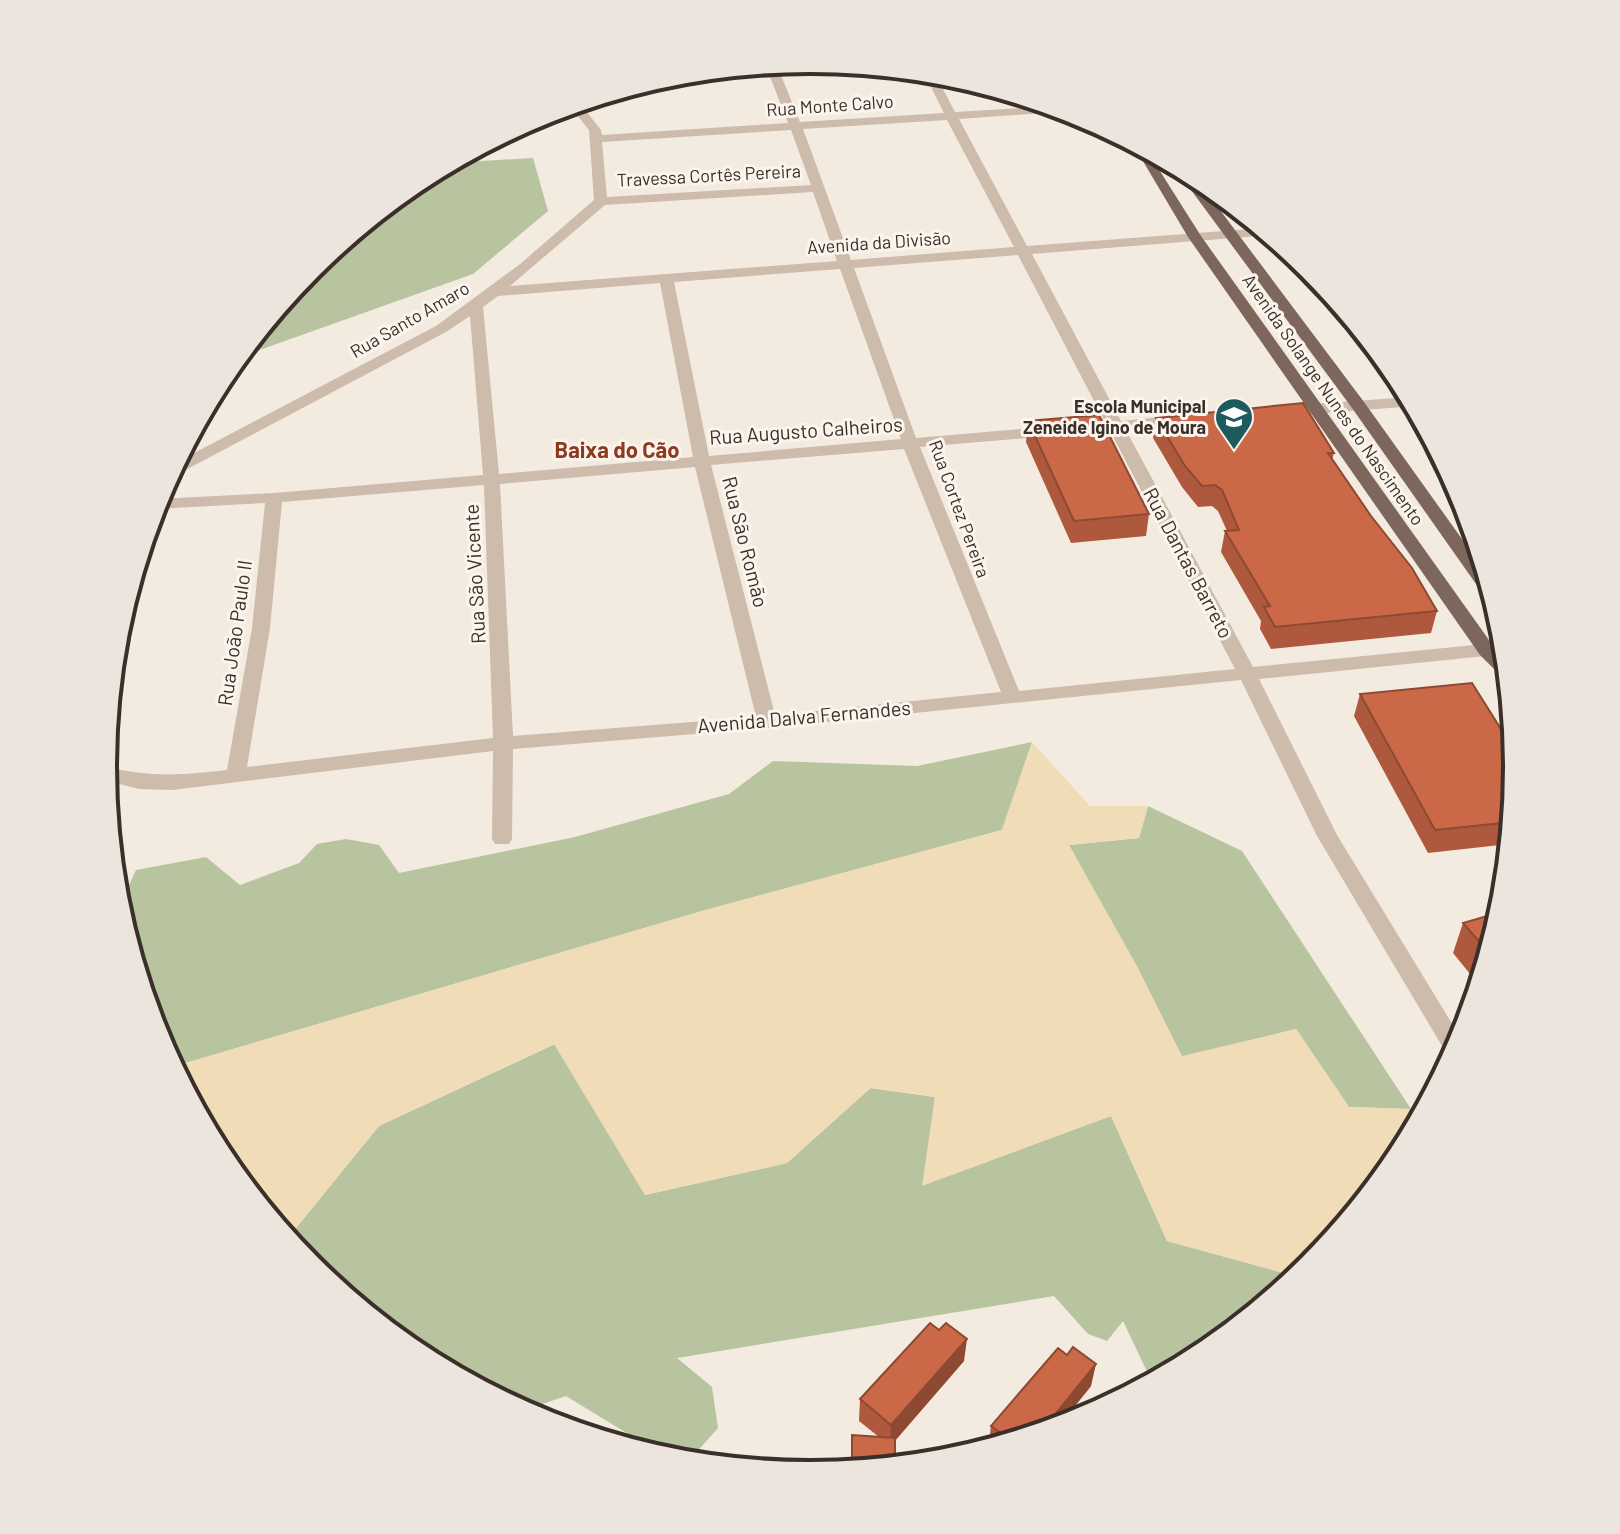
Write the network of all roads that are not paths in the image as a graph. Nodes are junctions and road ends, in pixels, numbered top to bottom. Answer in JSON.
{"nodes":[{"id":1,"x":775,"y":75,"type":"edge"},
{"id":2,"x":935,"y":85,"type":"edge"},
{"id":3,"x":1008,"y":104,"type":"edge"},
{"id":4,"x":1028,"y":110,"type":"edge"},
{"id":5,"x":949,"y":111,"type":"junction"},
{"id":6,"x":581,"y":113,"type":"edge"},
{"id":7,"x":795,"y":122,"type":"junction"},
{"id":8,"x":596,"y":135,"type":"junction"},
{"id":9,"x":1148,"y":163,"type":"edge"},
{"id":10,"x":820,"y":188,"type":"junction"},
{"id":11,"x":1204,"y":198,"type":"edge"},
{"id":12,"x":601,"y":201,"type":"junction"},
{"id":13,"x":1251,"y":233,"type":"edge"},
{"id":14,"x":1232,"y":234,"type":"junction"},
{"id":15,"x":1195,"y":237,"type":"junction"},
{"id":16,"x":1022,"y":250,"type":"junction"},
{"id":17,"x":846,"y":262,"type":"junction"},
{"id":18,"x":666,"y":277,"type":"junction"},
{"id":19,"x":494,"y":292,"type":"junction"},
{"id":20,"x":476,"y":307,"type":"junction"},
{"id":21,"x":1399,"y":403,"type":"edge"},
{"id":22,"x":1358,"y":405,"type":"junction"},
{"id":23,"x":1315,"y":408,"type":"junction"},
{"id":24,"x":1284,"y":411,"type":"edge"},
{"id":25,"x":1207,"y":418,"type":"edge"},
{"id":26,"x":1115,"y":426,"type":"junction"},
{"id":27,"x":914,"y":445,"type":"junction"},
{"id":28,"x":702,"y":461,"type":"junction"},
{"id":29,"x":187,"y":463,"type":"edge"},
{"id":30,"x":493,"y":479,"type":"junction"},
{"id":31,"x":274,"y":498,"type":"junction"},
{"id":32,"x":170,"y":503,"type":"edge"},
{"id":33,"x":1473,"y":567,"type":"edge"},
{"id":34,"x":1492,"y":645,"type":"edge"},
{"id":35,"x":1493,"y":650,"type":"edge"},
{"id":36,"x":1247,"y":674,"type":"junction"},
{"id":37,"x":1012,"y":697,"type":"junction"},
{"id":38,"x":767,"y":722,"type":"junction"},
{"id":39,"x":505,"y":743,"type":"junction"},
{"id":40,"x":236,"y":773,"type":"junction"},
{"id":41,"x":117,"y":776,"type":"edge"},
{"id":42,"x":502,"y":839,"type":"dead end"},
{"id":43,"x":1448,"y":1037,"type":"edge"}],
"edges":[{"from":1,"to":7,"type":"street","name":"Rua Cortez Pereira"},
{"from":2,"to":5,"type":"street","name":"Rua Dantas Barreto"},
{"from":3,"to":5,"type":"street","name":"Rua Monte Calvo"},
{"from":4,"to":5,"type":"street","name":"Rua Monte Calvo"},
{"from":5,"to":7,"type":"street","name":"Rua Monte Calvo"},
{"from":5,"to":16,"type":"street","name":"Rua Dantas Barreto"},
{"from":6,"to":8,"type":"street"},
{"from":7,"to":8,"type":"street","name":"Rua Monte Calvo"},
{"from":7,"to":10,"type":"street","name":"Rua Cortez Pereira"},
{"from":8,"to":12,"type":"street"},
{"from":9,"to":15,"type":"main road","name":"Avenida Solange Nunes do Nascimento"},
{"from":10,"to":12,"type":"street","name":"Travessa Cortês Pereira"},
{"from":10,"to":17,"type":"street","name":"Rua Cortez Pereira"},
{"from":11,"to":14,"type":"main road","name":"Avenida Solange Nunes do Nascimento"},
{"from":12,"to":19,"type":"street","name":"Rua Santo Amaro"},
{"from":13,"to":14,"type":"street","name":"Avenida da Divisão"},
{"from":14,"to":15,"type":"street","name":"Avenida da Divisão"},
{"from":14,"to":22,"type":"main road","name":"Avenida Solange Nunes do Nascimento"},
{"from":15,"to":16,"type":"street","name":"Avenida da Divisão"},
{"from":15,"to":23,"type":"main road","name":"Avenida Solange Nunes do Nascimento"},
{"from":16,"to":17,"type":"street","name":"Avenida da Divisão"},
{"from":16,"to":26,"type":"street","name":"Rua Dantas Barreto"},
{"from":17,"to":18,"type":"street","name":"Avenida da Divisão"},
{"from":17,"to":27,"type":"street","name":"Rua Cortez Pereira"},
{"from":18,"to":19,"type":"street","name":"Avenida da Divisão"},
{"from":18,"to":28,"type":"street","name":"Rua São Romão"},
{"from":19,"to":20,"type":"street","name":"Rua Santo Amaro"},
{"from":20,"to":29,"type":"street","name":"Rua Santo Amaro"},
{"from":20,"to":30,"type":"street","name":"Rua São Vicente"},
{"from":21,"to":22,"type":"street"},
{"from":22,"to":23,"type":"street"},
{"from":22,"to":33,"type":"main road","name":"Avenida Solange Nunes do Nascimento"},
{"from":23,"to":24,"type":"street"},
{"from":23,"to":34,"type":"main road","name":"Avenida Solange Nunes do Nascimento"},
{"from":25,"to":26,"type":"street","name":"Rua Augusto Calheiros"},
{"from":26,"to":27,"type":"street","name":"Rua Augusto Calheiros"},
{"from":26,"to":36,"type":"street","name":"Rua Dantas Barreto"},
{"from":27,"to":28,"type":"street","name":"Rua Augusto Calheiros"},
{"from":27,"to":37,"type":"street","name":"Rua Cortez Pereira"},
{"from":28,"to":30,"type":"street","name":"Rua Augusto Calheiros"},
{"from":28,"to":38,"type":"street","name":"Rua São Romão"},
{"from":30,"to":31,"type":"street","name":"Rua Augusto Calheiros"},
{"from":30,"to":39,"type":"street","name":"Rua São Vicente"},
{"from":31,"to":32,"type":"street","name":"Rua Augusto Calheiros"},
{"from":31,"to":40,"type":"street","name":"Rua João Paulo II"},
{"from":35,"to":36,"type":"street","name":"Avenida Dalva Fernandes"},
{"from":36,"to":37,"type":"street","name":"Avenida Dalva Fernandes"},
{"from":36,"to":43,"type":"street","name":"Rua Dantas Barreto"},
{"from":37,"to":38,"type":"street","name":"Avenida Dalva Fernandes"},
{"from":38,"to":39,"type":"street","name":"Avenida Dalva Fernandes"},
{"from":39,"to":40,"type":"street","name":"Avenida Dalva Fernandes"},
{"from":39,"to":42,"type":"street","name":"Rua São Vicente"},
{"from":40,"to":41,"type":"street","name":"Avenida Dalva Fernandes"}]}
